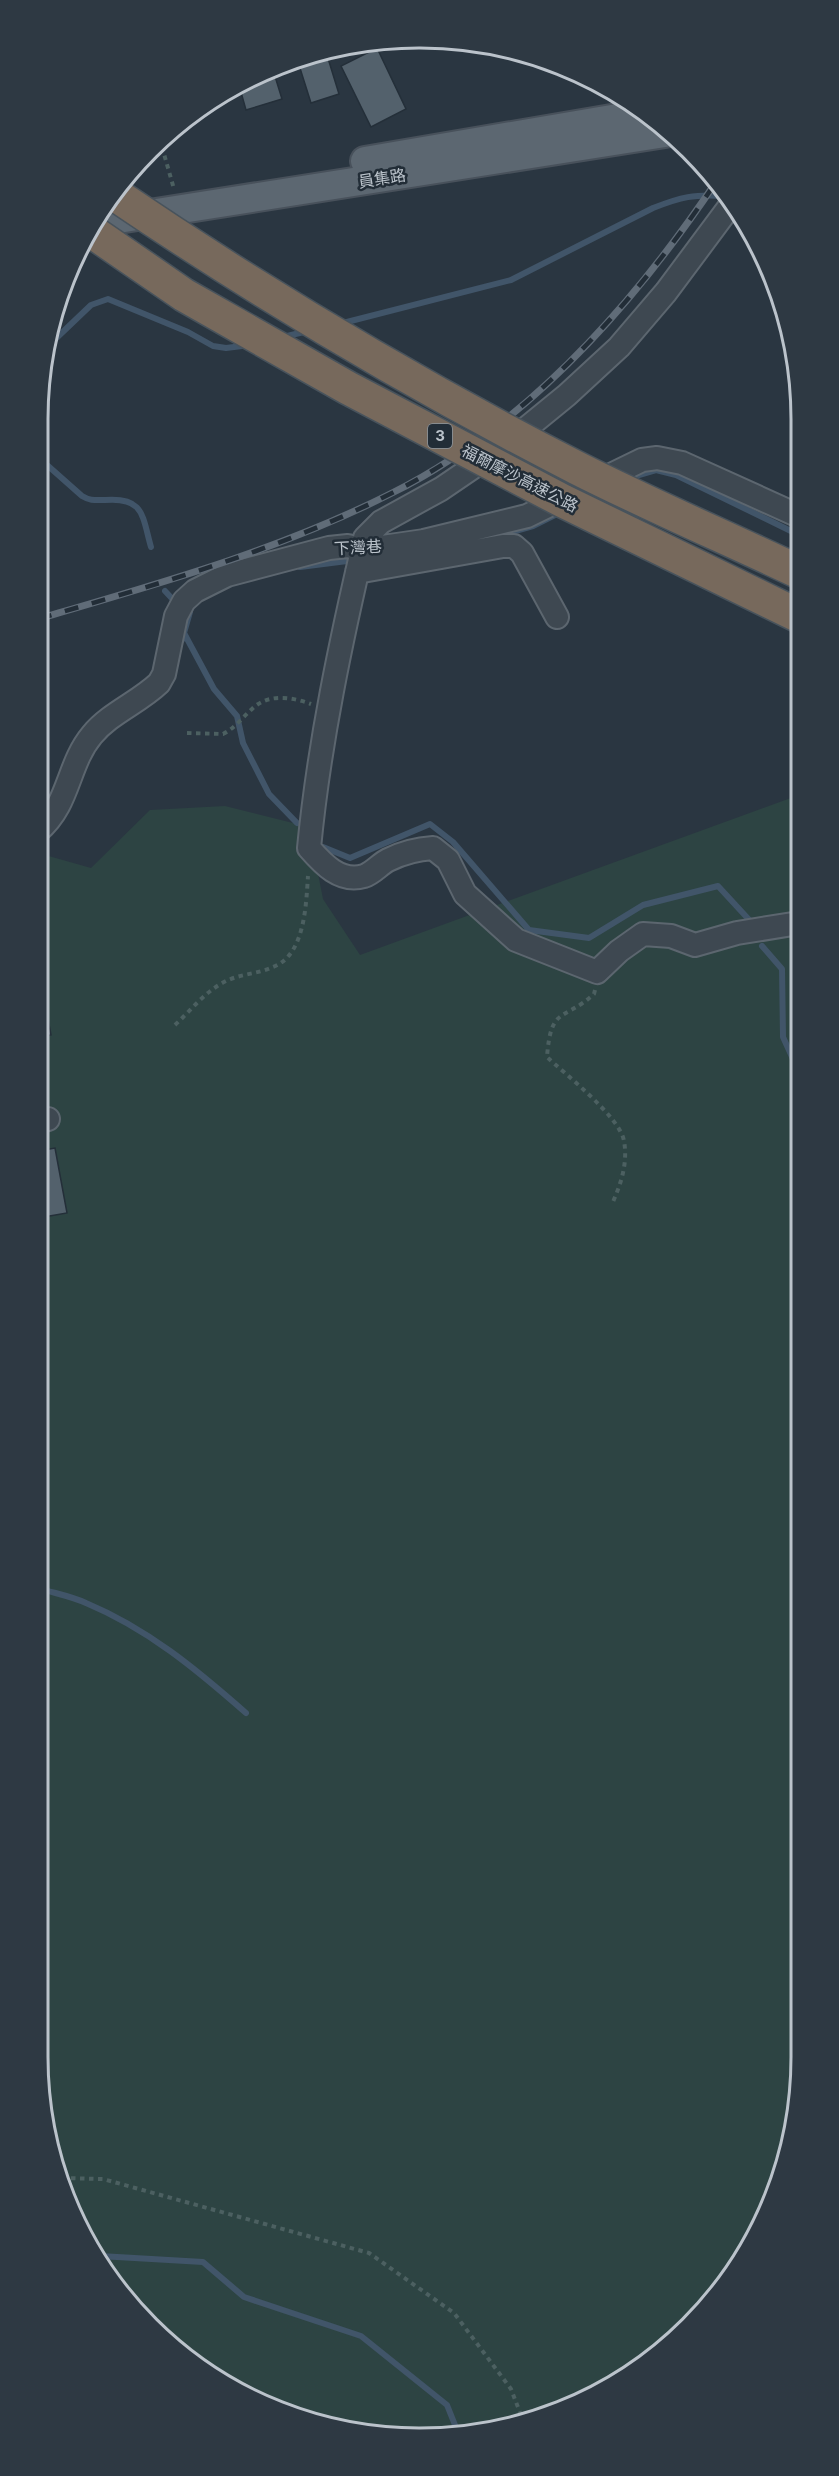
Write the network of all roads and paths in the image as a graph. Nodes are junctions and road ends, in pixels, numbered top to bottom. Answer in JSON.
{"nodes":[{"id":1,"x":632,"y":115,"type":"edge"},
{"id":2,"x":657,"y":134,"type":"edge"},
{"id":3,"x":163,"y":151,"type":"edge"},
{"id":4,"x":175,"y":193,"type":"junction"},
{"id":5,"x":121,"y":199,"type":"edge"},
{"id":6,"x":120,"y":201,"type":"edge"},
{"id":7,"x":727,"y":211,"type":"edge"},
{"id":8,"x":106,"y":221,"type":"edge"},
{"id":9,"x":97,"y":235,"type":"edge"},
{"id":10,"x":791,"y":512,"type":"edge"},
{"id":11,"x":362,"y":550,"type":"junction"},
{"id":12,"x":791,"y":568,"type":"edge"},
{"id":13,"x":357,"y":572,"type":"junction"},
{"id":14,"x":791,"y":612,"type":"edge"},
{"id":15,"x":557,"y":617,"type":"dead end"},
{"id":16,"x":329,"y":710,"type":"junction"},
{"id":17,"x":187,"y":733,"type":"dead end"},
{"id":18,"x":48,"y":820,"type":"edge"},
{"id":19,"x":309,"y":848,"type":"junction"},
{"id":20,"x":791,"y":924,"type":"edge"},
{"id":21,"x":597,"y":972,"type":"junction"},
{"id":22,"x":176,"y":1025,"type":"dead end"},
{"id":23,"x":612,"y":1204,"type":"dead end"},
{"id":24,"x":69,"y":2178,"type":"edge"},
{"id":25,"x":520,"y":2414,"type":"edge"}],
"edges":[{"from":1,"to":4,"type":"main road","name":"員集路"},
{"from":2,"to":8,"type":"main road","name":"員集路"},
{"from":3,"to":4,"type":"path"},
{"from":4,"to":6,"type":"main road","name":"員集路"},
{"from":5,"to":12,"type":"highway","number":"3","bridge":true},
{"from":7,"to":11,"type":"street"},
{"from":9,"to":14,"type":"highway","name":"福爾摩沙高速公路","number":"3","bridge":true},
{"from":10,"to":11,"type":"street","name":"下灣巷"},
{"from":11,"to":13,"type":"street"},
{"from":11,"to":18,"type":"street","name":"下灣巷"},
{"from":13,"to":15,"type":"street"},
{"from":13,"to":16,"type":"street"},
{"from":16,"to":17,"type":"path"},
{"from":16,"to":19,"type":"street"},
{"from":19,"to":21,"type":"street"},
{"from":19,"to":22,"type":"path"},
{"from":20,"to":21,"type":"street"},
{"from":21,"to":23,"type":"path"},
{"from":24,"to":25,"type":"path"}]}
